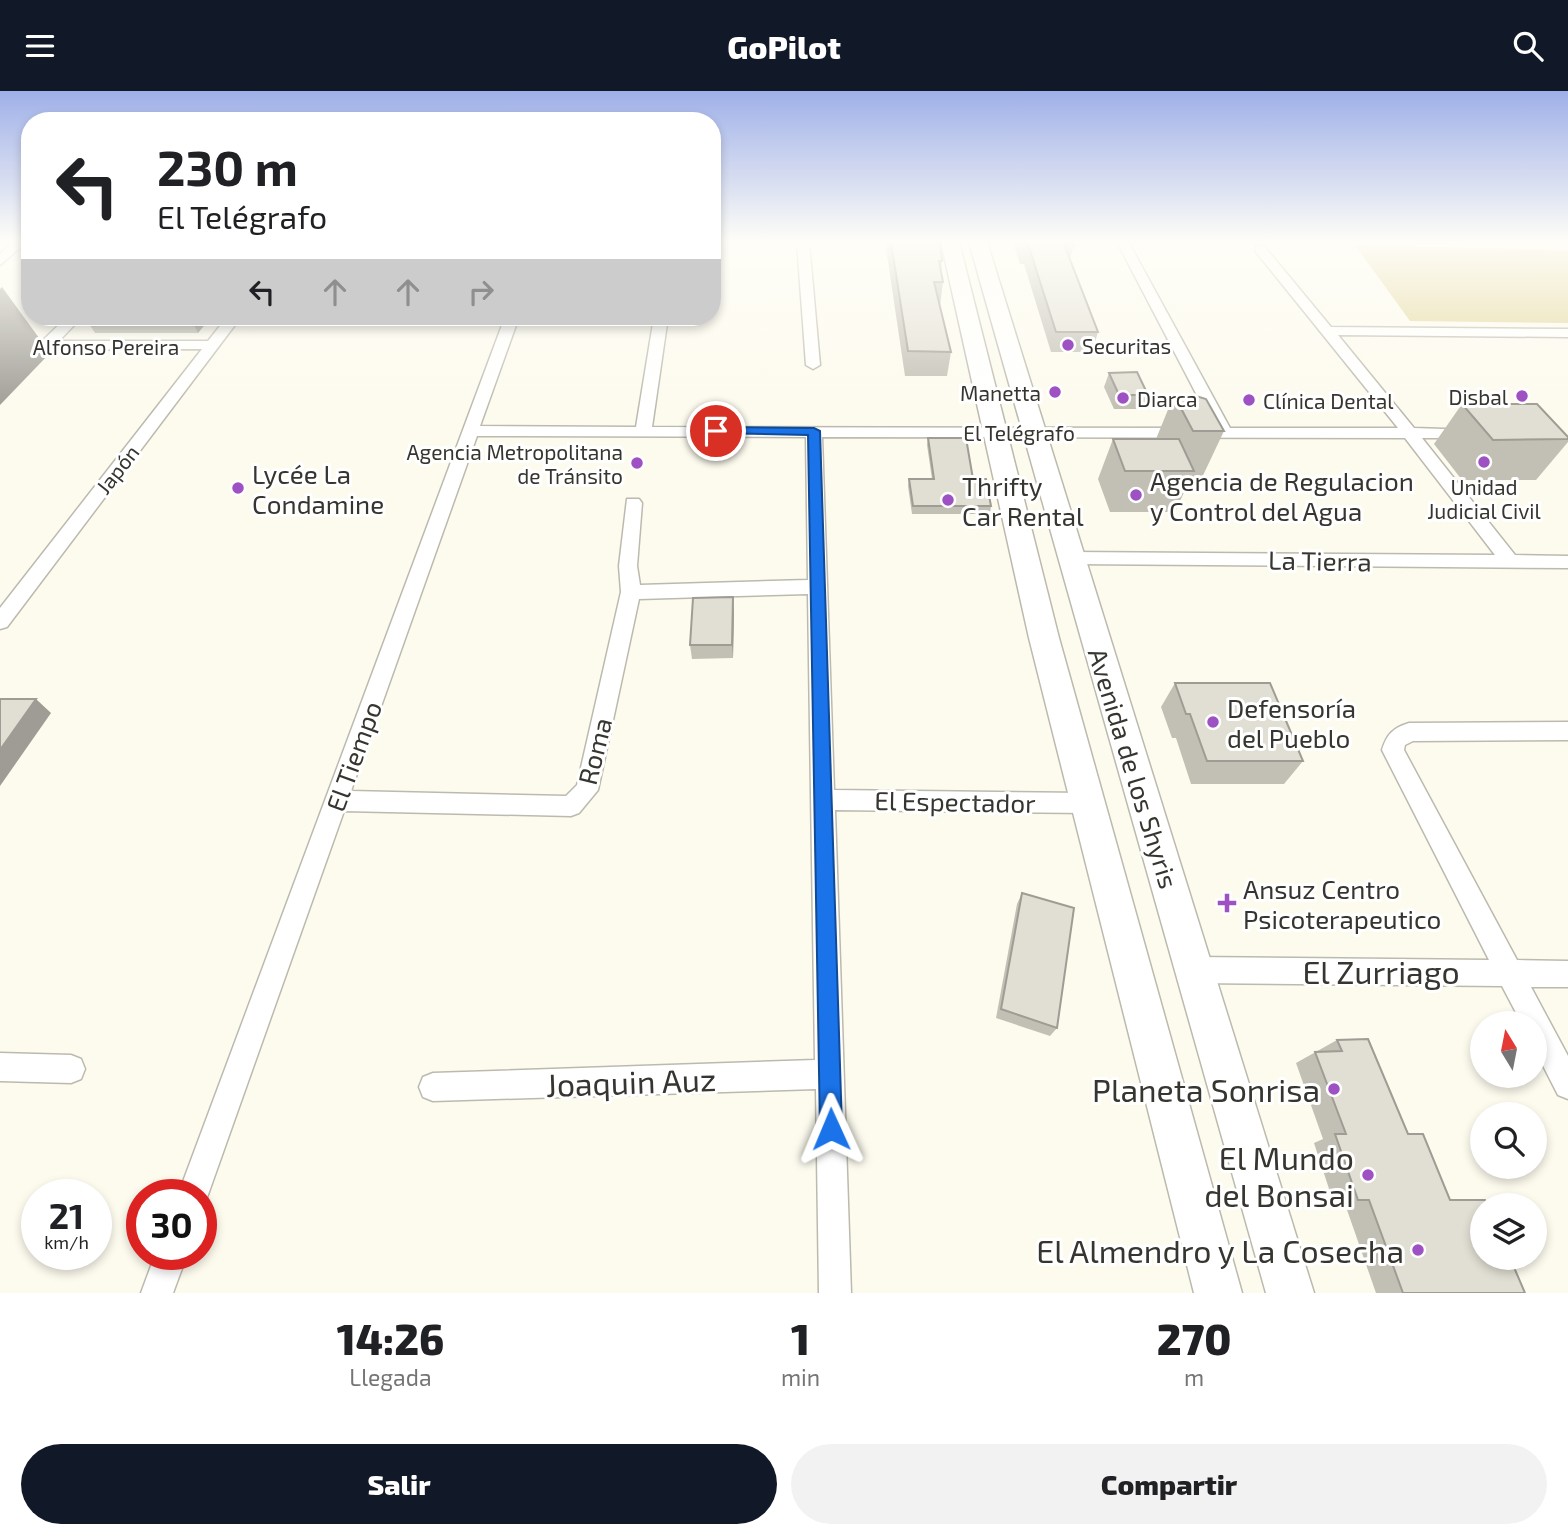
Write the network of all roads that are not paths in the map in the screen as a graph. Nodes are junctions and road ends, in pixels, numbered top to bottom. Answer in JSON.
{"nodes":[{"id":1,"x":808,"y":298,"type":"edge"},
{"id":2,"x":962,"y":298,"type":"edge"},
{"id":3,"x":995,"y":298,"type":"edge"},
{"id":4,"x":1152,"y":298,"type":"edge"},
{"id":5,"x":1300,"y":298,"type":"edge"},
{"id":6,"x":66,"y":326,"type":"edge"},
{"id":7,"x":227,"y":326,"type":"edge"},
{"id":8,"x":509,"y":326,"type":"edge"},
{"id":9,"x":660,"y":326,"type":"edge"},
{"id":10,"x":1326,"y":331,"type":"junction"},
{"id":11,"x":1568,"y":333,"type":"edge"},
{"id":12,"x":212,"y":345,"type":"junction"},
{"id":13,"x":0,"y":346,"type":"edge"},
{"id":14,"x":46,"y":346,"type":"junction"},
{"id":15,"x":813,"y":365,"type":"dead end"},
{"id":16,"x":643,"y":430,"type":"junction"},
{"id":17,"x":469,"y":431,"type":"junction"},
{"id":18,"x":814,"y":431,"type":"junction"},
{"id":19,"x":991,"y":432,"type":"junction"},
{"id":20,"x":1034,"y":432,"type":"junction"},
{"id":21,"x":1224,"y":432,"type":"junction"},
{"id":22,"x":1410,"y":433,"type":"junction"},
{"id":23,"x":1489,"y":433,"type":"edge"},
{"id":24,"x":633,"y":503,"type":"dead end"},
{"id":25,"x":1072,"y":558,"type":"junction"},
{"id":26,"x":1510,"y":562,"type":"junction"},
{"id":27,"x":1568,"y":562,"type":"edge"},
{"id":28,"x":818,"y":587,"type":"junction"},
{"id":29,"x":631,"y":592,"type":"junction"},
{"id":30,"x":0,"y":622,"type":"edge"},
{"id":31,"x":1568,"y":731,"type":"edge"},
{"id":32,"x":823,"y":800,"type":"junction"},
{"id":33,"x":337,"y":801,"type":"junction"},
{"id":34,"x":1086,"y":803,"type":"junction"},
{"id":35,"x":1194,"y":970,"type":"junction"},
{"id":36,"x":1510,"y":972,"type":"junction"},
{"id":37,"x":1568,"y":974,"type":"edge"},
{"id":38,"x":0,"y":1067,"type":"edge"},
{"id":39,"x":71,"y":1069,"type":"dead end"},
{"id":40,"x":830,"y":1074,"type":"junction"},
{"id":41,"x":1568,"y":1085,"type":"edge"},
{"id":42,"x":433,"y":1087,"type":"dead end"},
{"id":43,"x":199,"y":1179,"type":"edge"},
{"id":44,"x":165,"y":1270,"type":"edge"},
{"id":45,"x":157,"y":1293,"type":"edge"},
{"id":46,"x":835,"y":1293,"type":"edge"},
{"id":47,"x":1218,"y":1293,"type":"edge"},
{"id":48,"x":1290,"y":1293,"type":"edge"}],
"edges":[{"from":1,"to":15,"type":"street"},
{"from":2,"to":19,"type":"main road","name":"Avenida de los Shyris"},
{"from":3,"to":20,"type":"main road","name":"Avenida de los Shyris"},
{"from":4,"to":21,"type":"street"},
{"from":5,"to":10,"type":"street"},
{"from":6,"to":14,"type":"street"},
{"from":7,"to":12,"type":"street","name":"Japón"},
{"from":8,"to":17,"type":"street","name":"El Tiempo"},
{"from":9,"to":16,"type":"street"},
{"from":10,"to":11,"type":"street"},
{"from":10,"to":22,"type":"street"},
{"from":12,"to":14,"type":"street","name":"Alfonso Pereira"},
{"from":12,"to":30,"type":"street","name":"Japón"},
{"from":13,"to":14,"type":"street","name":"Alfonso Pereira"},
{"from":16,"to":17,"type":"street","name":"El Telégrafo"},
{"from":16,"to":18,"type":"street","name":"El Telégrafo"},
{"from":17,"to":33,"type":"street","name":"El Tiempo"},
{"from":18,"to":19,"type":"street","name":"El Telégrafo"},
{"from":18,"to":28,"type":"street"},
{"from":19,"to":20,"type":"street","name":"El Telégrafo"},
{"from":19,"to":34,"type":"main road","name":"Avenida de los Shyris"},
{"from":20,"to":21,"type":"street","name":"El Telégrafo"},
{"from":20,"to":25,"type":"main road","name":"Avenida de los Shyris"},
{"from":21,"to":22,"type":"street","name":"El Telégrafo"},
{"from":22,"to":23,"type":"street","name":"El Telégrafo"},
{"from":22,"to":26,"type":"street"},
{"from":24,"to":29,"type":"street","name":"Roma"},
{"from":25,"to":26,"type":"street","name":"La Tierra"},
{"from":25,"to":35,"type":"main road","name":"Avenida de los Shyris"},
{"from":26,"to":27,"type":"street","name":"La Tierra"},
{"from":28,"to":29,"type":"street"},
{"from":28,"to":32,"type":"street"},
{"from":29,"to":33,"type":"street","name":"Roma"},
{"from":31,"to":36,"type":"street"},
{"from":32,"to":34,"type":"street","name":"El Espectador"},
{"from":32,"to":40,"type":"street"},
{"from":33,"to":43,"type":"street","name":"El Tiempo"},
{"from":34,"to":47,"type":"main road","name":"Avenida de los Shyris"},
{"from":35,"to":36,"type":"street","name":"El Zurriago"},
{"from":35,"to":48,"type":"main road","name":"Avenida de los Shyris"},
{"from":36,"to":37,"type":"street","name":"El Zurriago"},
{"from":36,"to":41,"type":"street"},
{"from":38,"to":39,"type":"street"},
{"from":40,"to":42,"type":"street","name":"Joaquin Auz"},
{"from":40,"to":46,"type":"street"},
{"from":44,"to":45,"type":"street"}]}
